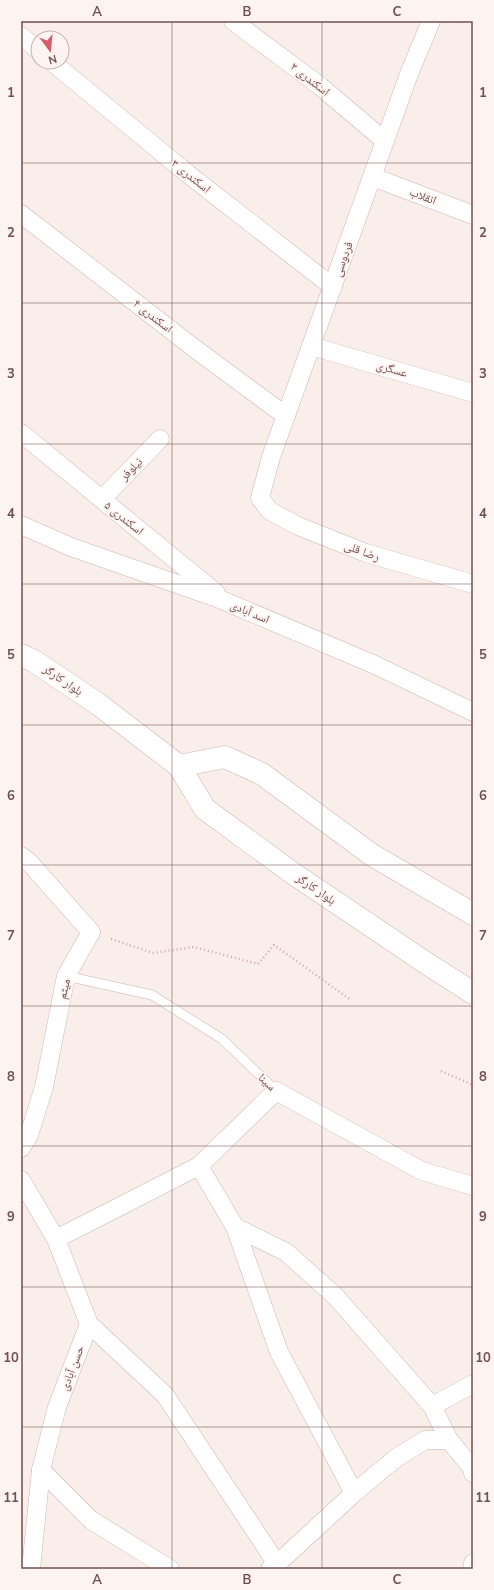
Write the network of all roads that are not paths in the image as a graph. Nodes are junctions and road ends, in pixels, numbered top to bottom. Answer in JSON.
{"nodes":[{"id":1,"x":233,"y":21,"type":"edge"},
{"id":2,"x":431,"y":21,"type":"edge"},
{"id":3,"x":21,"y":36,"type":"edge"},
{"id":4,"x":30,"y":43,"type":"edge"},
{"id":5,"x":62,"y":70,"type":"edge"},
{"id":6,"x":385,"y":141,"type":"junction"},
{"id":7,"x":373,"y":177,"type":"junction"},
{"id":8,"x":21,"y":214,"type":"edge"},
{"id":9,"x":473,"y":214,"type":"edge"},
{"id":10,"x":333,"y":287,"type":"junction"},
{"id":11,"x":311,"y":346,"type":"junction"},
{"id":12,"x":473,"y":393,"type":"edge"},
{"id":13,"x":286,"y":416,"type":"junction"},
{"id":14,"x":21,"y":433,"type":"edge"},
{"id":15,"x":160,"y":438,"type":"dead end"},
{"id":16,"x":260,"y":498,"type":"joint"},
{"id":17,"x":102,"y":499,"type":"junction"},
{"id":18,"x":21,"y":525,"type":"edge"},
{"id":19,"x":473,"y":584,"type":"edge"},
{"id":20,"x":228,"y":603,"type":"junction"},
{"id":21,"x":21,"y":655,"type":"edge"},
{"id":22,"x":473,"y":712,"type":"edge"},
{"id":23,"x":179,"y":766,"type":"junction"},
{"id":24,"x":21,"y":856,"type":"edge"},
{"id":25,"x":473,"y":914,"type":"edge"},
{"id":26,"x":66,"y":976,"type":"junction"},
{"id":27,"x":473,"y":993,"type":"edge"},
{"id":28,"x":276,"y":1091,"type":"junction"},
{"id":29,"x":21,"y":1148,"type":"edge"},
{"id":30,"x":199,"y":1166,"type":"junction"},
{"id":31,"x":21,"y":1180,"type":"edge"},
{"id":32,"x":473,"y":1186,"type":"edge"},
{"id":33,"x":235,"y":1227,"type":"junction"},
{"id":34,"x":56,"y":1239,"type":"junction"},
{"id":35,"x":89,"y":1324,"type":"junction"},
{"id":36,"x":473,"y":1384,"type":"edge"},
{"id":37,"x":432,"y":1406,"type":"junction"},
{"id":38,"x":449,"y":1440,"type":"junction"},
{"id":39,"x":42,"y":1470,"type":"junction"},
{"id":40,"x":473,"y":1470,"type":"edge"},
{"id":41,"x":354,"y":1493,"type":"junction"},
{"id":42,"x":473,"y":1563,"type":"edge"},
{"id":43,"x":273,"y":1567,"type":"edge"},
{"id":44,"x":31,"y":1569,"type":"edge"},
{"id":45,"x":170,"y":1569,"type":"edge"},
{"id":46,"x":472,"y":1569,"type":"edge"}],
"edges":[{"from":1,"to":6,"type":"street","name":"اسکندری ۲"},
{"from":2,"to":6,"type":"street","name":"فردوسی"},
{"from":3,"to":4,"type":"street"},
{"from":5,"to":10,"type":"street","name":"اسکندری ۳"},
{"from":6,"to":7,"type":"street","name":"فردوسی"},
{"from":7,"to":9,"type":"street","name":"انقلاب"},
{"from":7,"to":10,"type":"street","name":"فردوسی"},
{"from":8,"to":13,"type":"street","name":"اسکندری ۴"},
{"from":10,"to":11,"type":"street","name":"فردوسی"},
{"from":11,"to":12,"type":"street","name":"عسگری"},
{"from":11,"to":13,"type":"street","name":"فردوسی"},
{"from":13,"to":16,"type":"street","name":"فردوسی"},
{"from":14,"to":17,"type":"street","name":"اسکندری ۵"},
{"from":15,"to":17,"type":"street","name":"نیلوفر"},
{"from":16,"to":19,"type":"street","name":"رضا قلی"},
{"from":17,"to":20,"type":"street","name":"اسکندری ۵"},
{"from":18,"to":20,"type":"street","name":"اسد آبادی"},
{"from":20,"to":22,"type":"street","name":"اسد آبادی"},
{"from":21,"to":23,"type":"street","name":"بلوار کارگر"},
{"from":23,"to":25,"type":"street"},
{"from":23,"to":27,"type":"street","name":"بلوار کارگر"},
{"from":24,"to":26,"type":"street","name":"میثم"},
{"from":26,"to":28,"type":"lane","name":"سینا"},
{"from":26,"to":29,"type":"street","name":"میثم"},
{"from":28,"to":30,"type":"street"},
{"from":28,"to":32,"type":"street","name":"سینا"},
{"from":30,"to":33,"type":"street"},
{"from":30,"to":34,"type":"street"},
{"from":31,"to":34,"type":"street"},
{"from":33,"to":37,"type":"street"},
{"from":33,"to":41,"type":"street"},
{"from":34,"to":35,"type":"street"},
{"from":35,"to":39,"type":"street","name":"حسن آبادی"},
{"from":35,"to":43,"type":"street"},
{"from":36,"to":37,"type":"street"},
{"from":37,"to":38,"type":"street"},
{"from":38,"to":40,"type":"street"},
{"from":38,"to":41,"type":"street"},
{"from":39,"to":44,"type":"street","name":"حسن آبادی"},
{"from":39,"to":45,"type":"street"},
{"from":41,"to":43,"type":"street"},
{"from":42,"to":46,"type":"street"}]}
